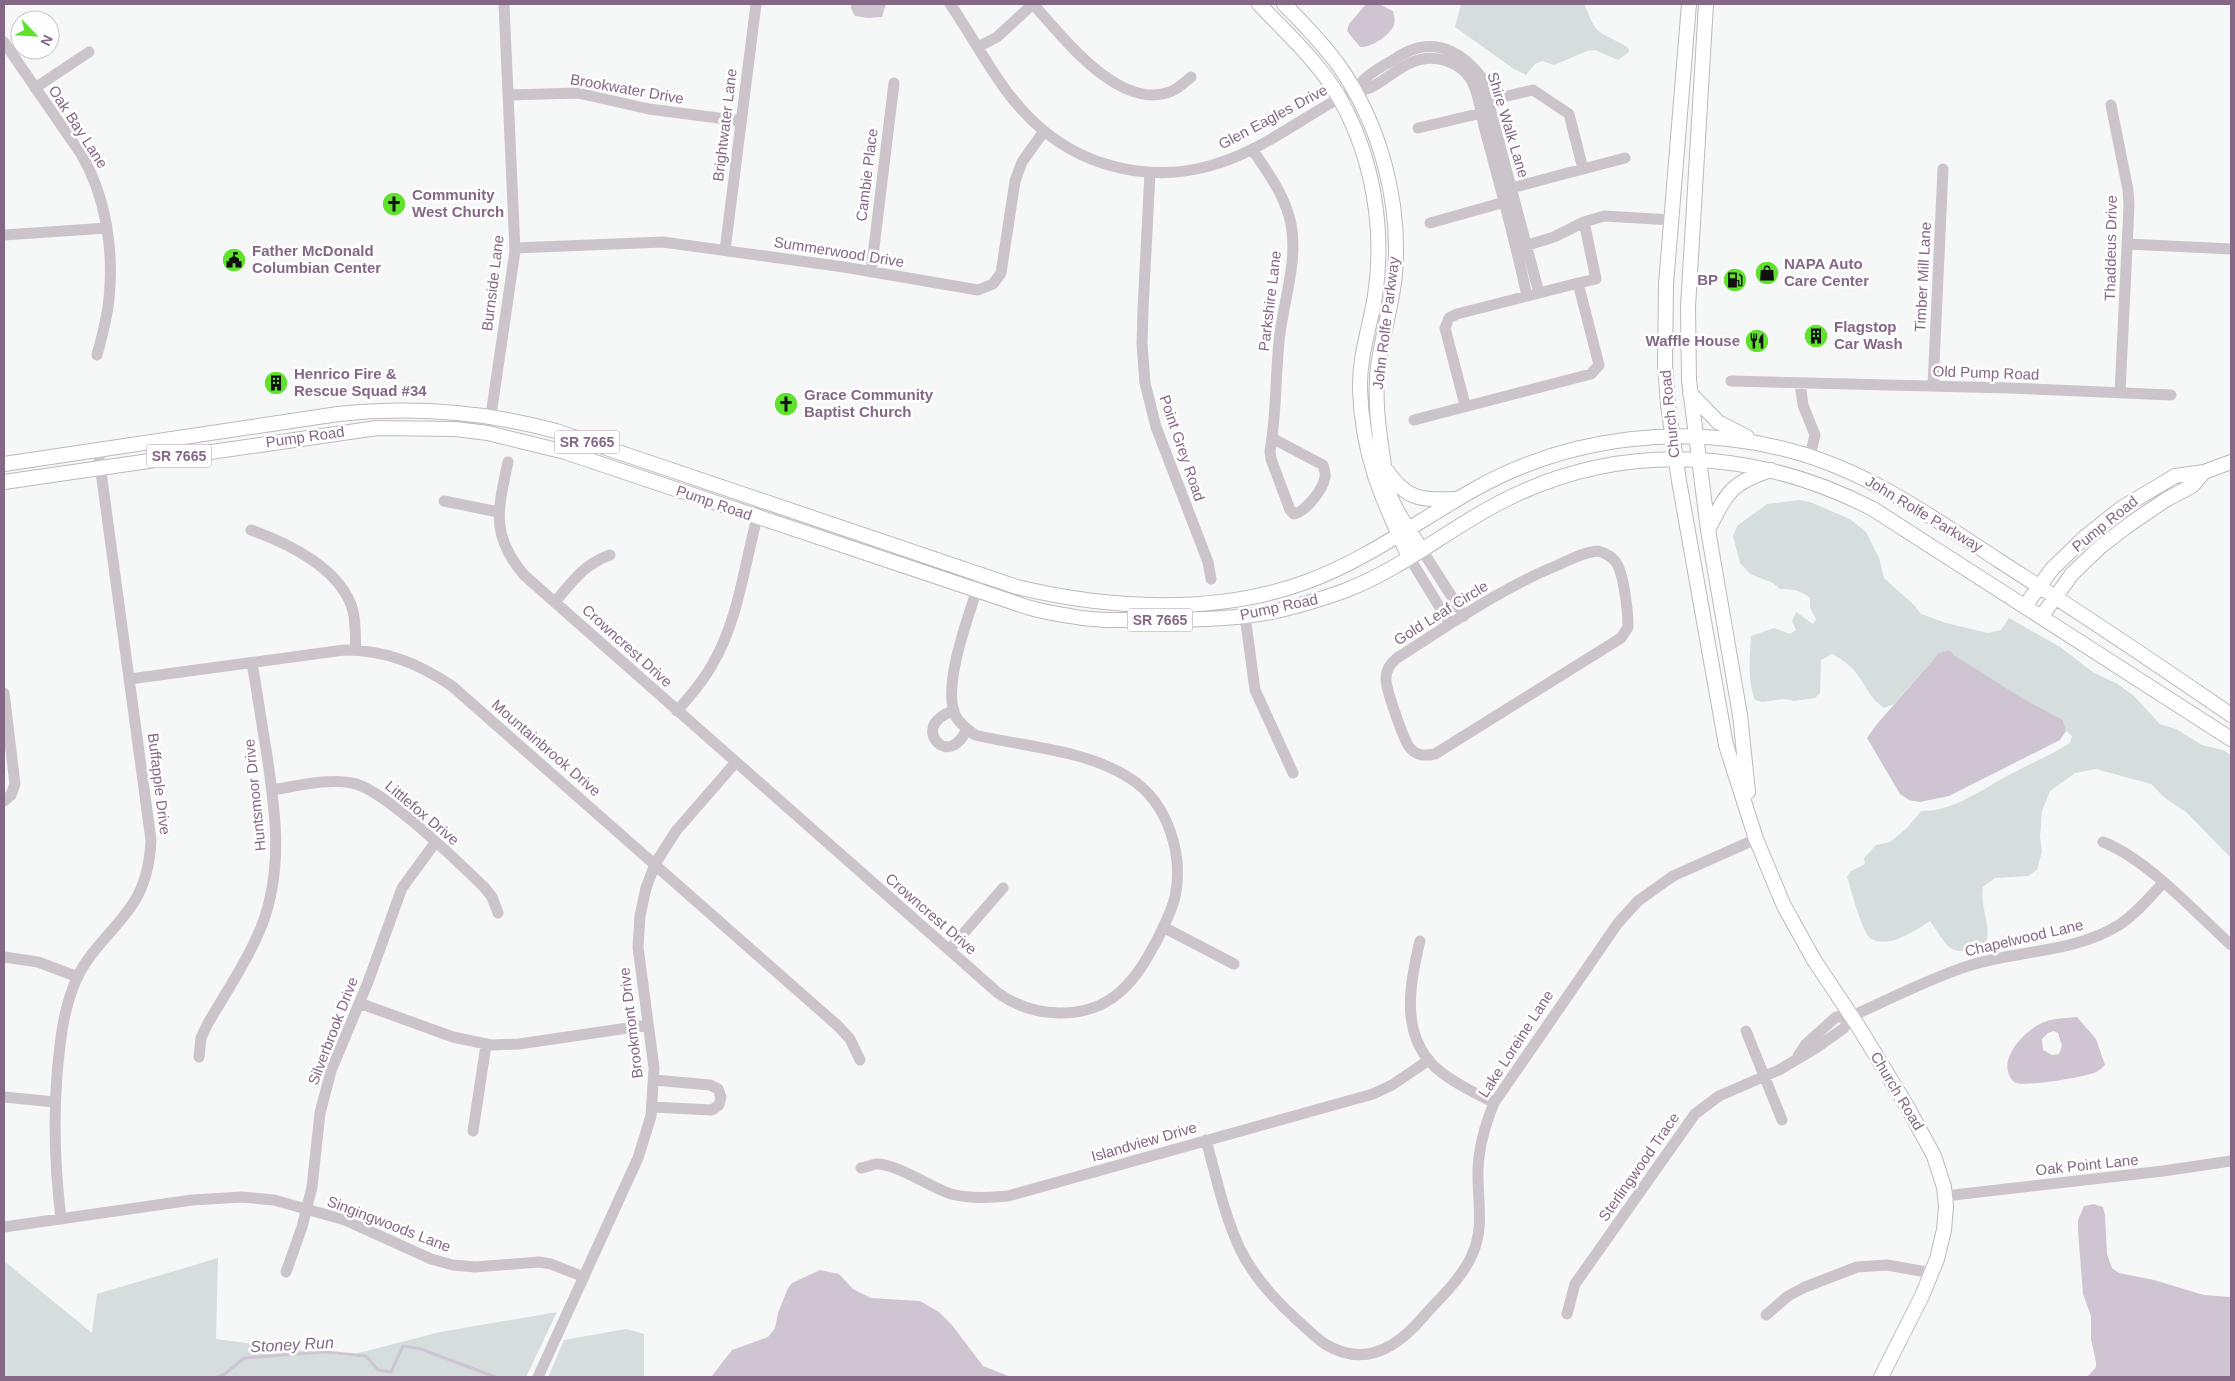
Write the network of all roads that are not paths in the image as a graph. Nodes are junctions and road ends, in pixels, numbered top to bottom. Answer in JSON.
{"nodes":[{"id":1,"x":504,"y":4,"type":"edge"},
{"id":2,"x":756,"y":4,"type":"edge"},
{"id":3,"x":950,"y":4,"type":"edge"},
{"id":4,"x":1033,"y":4,"type":"edge"},
{"id":5,"x":1260,"y":4,"type":"edge"},
{"id":6,"x":1284,"y":4,"type":"edge"},
{"id":7,"x":1689,"y":4,"type":"edge"},
{"id":8,"x":1705,"y":4,"type":"edge"},
{"id":9,"x":4,"y":42,"type":"edge"},
{"id":10,"x":978,"y":47,"type":"junction"},
{"id":11,"x":89,"y":52,"type":"dead end"},
{"id":12,"x":1191,"y":77,"type":"dead end"},
{"id":13,"x":894,"y":82,"type":"dead end"},
{"id":14,"x":35,"y":88,"type":"junction"},
{"id":15,"x":1355,"y":91,"type":"junction"},
{"id":16,"x":508,"y":95,"type":"junction"},
{"id":17,"x":1339,"y":98,"type":"junction"},
{"id":18,"x":2111,"y":104,"type":"dead end"},
{"id":19,"x":1484,"y":107,"type":"junction"},
{"id":20,"x":741,"y":121,"type":"junction"},
{"id":21,"x":1418,"y":128,"type":"dead end"},
{"id":22,"x":1044,"y":131,"type":"junction"},
{"id":23,"x":1252,"y":149,"type":"junction"},
{"id":24,"x":1625,"y":158,"type":"dead end"},
{"id":25,"x":1583,"y":169,"type":"junction"},
{"id":26,"x":1943,"y":169,"type":"dead end"},
{"id":27,"x":1150,"y":173,"type":"junction"},
{"id":28,"x":1506,"y":189,"type":"junction"},
{"id":29,"x":1510,"y":201,"type":"junction"},
{"id":30,"x":1672,"y":220,"type":"junction"},
{"id":31,"x":1584,"y":222,"type":"junction"},
{"id":32,"x":1430,"y":223,"type":"dead end"},
{"id":33,"x":107,"y":228,"type":"junction"},
{"id":34,"x":4,"y":235,"type":"edge"},
{"id":35,"x":2128,"y":244,"type":"junction"},
{"id":36,"x":1521,"y":247,"type":"junction"},
{"id":37,"x":515,"y":248,"type":"junction"},
{"id":38,"x":2231,"y":248,"type":"edge"},
{"id":39,"x":725,"y":250,"type":"junction"},
{"id":40,"x":871,"y":272,"type":"junction"},
{"id":41,"x":1578,"y":283,"type":"junction"},
{"id":42,"x":1533,"y":295,"type":"junction"},
{"id":43,"x":97,"y":356,"type":"dead end"},
{"id":44,"x":1732,"y":381,"type":"dead end"},
{"id":45,"x":1800,"y":383,"type":"junction"},
{"id":46,"x":1933,"y":386,"type":"junction"},
{"id":47,"x":1690,"y":393,"type":"junction"},
{"id":48,"x":2120,"y":393,"type":"junction"},
{"id":49,"x":2171,"y":395,"type":"dead end"},
{"id":50,"x":1465,"y":405,"type":"junction"},
{"id":51,"x":490,"y":416,"type":"junction"},
{"id":52,"x":1414,"y":420,"type":"dead end"},
{"id":53,"x":1672,"y":436,"type":"junction"},
{"id":54,"x":1695,"y":436,"type":"junction"},
{"id":55,"x":1272,"y":438,"type":"junction"},
{"id":56,"x":1764,"y":444,"type":"junction"},
{"id":57,"x":98,"y":450,"type":"junction"},
{"id":58,"x":1810,"y":456,"type":"junction"},
{"id":59,"x":1675,"y":460,"type":"junction"},
{"id":60,"x":1698,"y":460,"type":"junction"},
{"id":61,"x":508,"y":462,"type":"dead end"},
{"id":62,"x":2231,"y":462,"type":"edge"},
{"id":63,"x":4,"y":464,"type":"edge"},
{"id":64,"x":1384,"y":466,"type":"junction"},
{"id":65,"x":100,"y":468,"type":"junction"},
{"id":66,"x":1773,"y":470,"type":"junction"},
{"id":67,"x":2204,"y":472,"type":"junction"},
{"id":68,"x":4,"y":482,"type":"edge"},
{"id":69,"x":1457,"y":499,"type":"junction"},
{"id":70,"x":762,"y":500,"type":"junction"},
{"id":71,"x":444,"y":501,"type":"dead end"},
{"id":72,"x":498,"y":512,"type":"junction"},
{"id":73,"x":756,"y":517,"type":"junction"},
{"id":74,"x":250,"y":530,"type":"dead end"},
{"id":75,"x":1708,"y":530,"type":"junction"},
{"id":76,"x":1403,"y":532,"type":"junction"},
{"id":77,"x":1422,"y":550,"type":"junction"},
{"id":78,"x":610,"y":555,"type":"dead end"},
{"id":79,"x":1409,"y":557,"type":"junction"},
{"id":80,"x":982,"y":575,"type":"junction"},
{"id":81,"x":1211,"y":579,"type":"dead end"},
{"id":82,"x":2039,"y":587,"type":"junction"},
{"id":83,"x":976,"y":592,"type":"junction"},
{"id":84,"x":2055,"y":598,"type":"junction"},
{"id":85,"x":555,"y":602,"type":"junction"},
{"id":86,"x":2025,"y":606,"type":"junction"},
{"id":87,"x":1245,"y":616,"type":"junction"},
{"id":88,"x":1464,"y":616,"type":"junction"},
{"id":89,"x":2042,"y":617,"type":"junction"},
{"id":90,"x":1450,"y":624,"type":"junction"},
{"id":91,"x":356,"y":650,"type":"junction"},
{"id":92,"x":252,"y":663,"type":"junction"},
{"id":93,"x":130,"y":680,"type":"junction"},
{"id":94,"x":4,"y":693,"type":"edge"},
{"id":95,"x":677,"y":710,"type":"junction"},
{"id":96,"x":954,"y":710,"type":"junction"},
{"id":97,"x":2231,"y":715,"type":"edge"},
{"id":98,"x":967,"y":730,"type":"junction"},
{"id":99,"x":2231,"y":738,"type":"edge"},
{"id":100,"x":736,"y":762,"type":"junction"},
{"id":101,"x":1294,"y":773,"type":"dead end"},
{"id":102,"x":272,"y":790,"type":"junction"},
{"id":103,"x":4,"y":801,"type":"edge"},
{"id":104,"x":1750,"y":817,"type":"junction"},
{"id":105,"x":1756,"y":839,"type":"junction"},
{"id":106,"x":2103,"y":842,"type":"dead end"},
{"id":107,"x":435,"y":843,"type":"junction"},
{"id":108,"x":655,"y":864,"type":"junction"},
{"id":109,"x":2163,"y":883,"type":"junction"},
{"id":110,"x":1003,"y":888,"type":"dead end"},
{"id":111,"x":498,"y":913,"type":"dead end"},
{"id":112,"x":1163,"y":927,"type":"junction"},
{"id":113,"x":1420,"y":941,"type":"dead end"},
{"id":114,"x":2231,"y":945,"type":"edge"},
{"id":115,"x":949,"y":950,"type":"junction"},
{"id":116,"x":4,"y":957,"type":"edge"},
{"id":117,"x":1234,"y":964,"type":"dead end"},
{"id":118,"x":78,"y":977,"type":"junction"},
{"id":119,"x":359,"y":1003,"type":"junction"},
{"id":120,"x":1852,"y":1016,"type":"junction"},
{"id":121,"x":648,"y":1025,"type":"junction"},
{"id":122,"x":1746,"y":1031,"type":"dead end"},
{"id":123,"x":486,"y":1045,"type":"junction"},
{"id":124,"x":199,"y":1057,"type":"dead end"},
{"id":125,"x":860,"y":1060,"type":"dead end"},
{"id":126,"x":1429,"y":1060,"type":"junction"},
{"id":127,"x":1764,"y":1076,"type":"junction"},
{"id":128,"x":654,"y":1080,"type":"junction"},
{"id":129,"x":4,"y":1097,"type":"edge"},
{"id":130,"x":55,"y":1102,"type":"junction"},
{"id":131,"x":1494,"y":1103,"type":"junction"},
{"id":132,"x":652,"y":1107,"type":"junction"},
{"id":133,"x":1782,"y":1120,"type":"dead end"},
{"id":134,"x":473,"y":1131,"type":"dead end"},
{"id":135,"x":1206,"y":1140,"type":"junction"},
{"id":136,"x":2231,"y":1161,"type":"edge"},
{"id":137,"x":862,"y":1168,"type":"dead end"},
{"id":138,"x":1945,"y":1196,"type":"junction"},
{"id":139,"x":306,"y":1208,"type":"junction"},
{"id":140,"x":61,"y":1219,"type":"junction"},
{"id":141,"x":4,"y":1227,"type":"edge"},
{"id":142,"x":286,"y":1272,"type":"dead end"},
{"id":143,"x":1932,"y":1273,"type":"junction"},
{"id":144,"x":584,"y":1277,"type":"junction"},
{"id":145,"x":1567,"y":1314,"type":"dead end"},
{"id":146,"x":1766,"y":1315,"type":"dead end"},
{"id":147,"x":538,"y":1377,"type":"edge"},
{"id":148,"x":1881,"y":1377,"type":"edge"}],
"edges":[{"from":1,"to":16,"type":"street","name":"Burnside Lane"},
{"from":2,"to":20,"type":"street","name":"Brightwater Lane"},
{"from":3,"to":10,"type":"street","name":"Glen Eagles Drive"},
{"from":4,"to":10,"type":"street"},
{"from":4,"to":12,"type":"street"},
{"from":5,"to":17,"type":"main road","name":"John Rolfe Parkway"},
{"from":6,"to":15,"type":"main road","name":"John Rolfe Parkway"},
{"from":7,"to":30,"type":"main road","name":"Church Road"},
{"from":8,"to":47,"type":"main road","name":"Church Road"},
{"from":9,"to":14,"type":"street","name":"Oak Bay Lane"},
{"from":10,"to":22,"type":"street","name":"Glen Eagles Drive"},
{"from":11,"to":14,"type":"street"},
{"from":13,"to":40,"type":"street","name":"Cambie Place"},
{"from":14,"to":33,"type":"street","name":"Oak Bay Lane"},
{"from":15,"to":17,"type":"street","name":"Glen Eagles Drive"},
{"from":15,"to":19,"type":"street","name":"Shire Walk Lane"},
{"from":15,"to":64,"type":"main road","name":"John Rolfe Parkway"},
{"from":16,"to":20,"type":"street","name":"Brookwater Drive"},
{"from":16,"to":37,"type":"street","name":"Burnside Lane"},
{"from":17,"to":23,"type":"street","name":"Glen Eagles Drive"},
{"from":17,"to":76,"type":"main road","name":"John Rolfe Parkway"},
{"from":18,"to":35,"type":"street","name":"Thaddeus Drive"},
{"from":19,"to":21,"type":"street"},
{"from":19,"to":25,"type":"street"},
{"from":19,"to":28,"type":"street","name":"Shire Walk Lane"},
{"from":20,"to":39,"type":"street","name":"Brightwater Lane"},
{"from":22,"to":27,"type":"street","name":"Glen Eagles Drive"},
{"from":22,"to":40,"type":"street","name":"Summerwood Drive"},
{"from":23,"to":27,"type":"street","name":"Glen Eagles Drive"},
{"from":23,"to":55,"type":"street","name":"Parkshire Lane"},
{"from":24,"to":25,"type":"street"},
{"from":25,"to":28,"type":"street"},
{"from":26,"to":46,"type":"street","name":"Timber Mill Lane"},
{"from":27,"to":81,"type":"street","name":"Point Grey Road"},
{"from":28,"to":29,"type":"street","name":"Shire Walk Lane"},
{"from":29,"to":32,"type":"street"},
{"from":29,"to":36,"type":"street","name":"Shire Walk Lane"},
{"from":30,"to":31,"type":"street"},
{"from":30,"to":53,"type":"main road","name":"Church Road"},
{"from":31,"to":36,"type":"street"},
{"from":31,"to":41,"type":"street"},
{"from":33,"to":34,"type":"street"},
{"from":33,"to":43,"type":"street","name":"Oak Bay Lane"},
{"from":35,"to":38,"type":"street"},
{"from":35,"to":48,"type":"street","name":"Thaddeus Drive"},
{"from":36,"to":42,"type":"street","name":"Shire Walk Lane"},
{"from":37,"to":39,"type":"street","name":"Summerwood Drive"},
{"from":37,"to":51,"type":"street","name":"Burnside Lane"},
{"from":39,"to":40,"type":"street","name":"Summerwood Drive"},
{"from":41,"to":42,"type":"street"},
{"from":41,"to":50,"type":"street"},
{"from":42,"to":50,"type":"street"},
{"from":44,"to":45,"type":"street","name":"Old Pump Road"},
{"from":45,"to":46,"type":"street","name":"Old Pump Road"},
{"from":45,"to":58,"type":"street"},
{"from":46,"to":48,"type":"street","name":"Old Pump Road"},
{"from":47,"to":54,"type":"main road","name":"Church Road"},
{"from":47,"to":56,"type":"main road"},
{"from":48,"to":49,"type":"street","name":"Old Pump Road"},
{"from":50,"to":52,"type":"street"},
{"from":51,"to":57,"type":"main road","name":"Pump Road","number":"SR 7665"},
{"from":51,"to":70,"type":"main road","name":"Pump Road","number":"SR 7665"},
{"from":53,"to":54,"type":"main road","name":"John Rolfe Parkway"},
{"from":53,"to":59,"type":"main road","name":"Church Road"},
{"from":53,"to":69,"type":"main road","name":"John Rolfe Parkway"},
{"from":54,"to":56,"type":"main road","name":"John Rolfe Parkway"},
{"from":54,"to":60,"type":"main road","name":"Church Road"},
{"from":55,"to":55,"type":"street","name":"Parkshire Lane"},
{"from":56,"to":58,"type":"main road","name":"John Rolfe Parkway"},
{"from":57,"to":63,"type":"main road","name":"Pump Road","number":"SR 7665"},
{"from":57,"to":65,"type":"street","name":"Buffapple Drive"},
{"from":58,"to":82,"type":"main road","name":"John Rolfe Parkway"},
{"from":59,"to":60,"type":"main road","name":"John Rolfe Parkway"},
{"from":59,"to":77,"type":"main road","name":"John Rolfe Parkway"},
{"from":59,"to":104,"type":"main road","name":"Church Road"},
{"from":60,"to":66,"type":"main road","name":"John Rolfe Parkway"},
{"from":60,"to":75,"type":"main road","name":"Church Road"},
{"from":61,"to":72,"type":"street","name":"Crowncrest Drive"},
{"from":62,"to":67,"type":"main road","name":"Pump Road"},
{"from":64,"to":69,"type":"main road"},
{"from":64,"to":76,"type":"main road","name":"John Rolfe Parkway"},
{"from":65,"to":68,"type":"main road","name":"Pump Road","number":"SR 7665"},
{"from":65,"to":73,"type":"main road","name":"Pump Road","number":"SR 7665"},
{"from":65,"to":93,"type":"street","name":"Buffapple Drive"},
{"from":66,"to":75,"type":"main road"},
{"from":66,"to":86,"type":"main road","name":"John Rolfe Parkway"},
{"from":67,"to":82,"type":"main road","name":"Pump Road"},
{"from":67,"to":84,"type":"main road","name":"Pump Road"},
{"from":69,"to":76,"type":"main road","name":"John Rolfe Parkway"},
{"from":70,"to":73,"type":"street"},
{"from":70,"to":80,"type":"main road","name":"Pump Road","number":"SR 7665"},
{"from":71,"to":72,"type":"street"},
{"from":72,"to":85,"type":"street","name":"Crowncrest Drive"},
{"from":73,"to":83,"type":"main road","name":"Pump Road","number":"SR 7665"},
{"from":73,"to":95,"type":"street"},
{"from":74,"to":91,"type":"street"},
{"from":75,"to":104,"type":"main road","name":"Church Road"},
{"from":76,"to":77,"type":"main road"},
{"from":76,"to":79,"type":"main road"},
{"from":76,"to":80,"type":"main road","name":"Pump Road","number":"SR 7665"},
{"from":77,"to":79,"type":"main road","name":"Pump Road"},
{"from":77,"to":88,"type":"street"},
{"from":78,"to":85,"type":"street"},
{"from":79,"to":87,"type":"main road","name":"Pump Road","number":"SR 7665"},
{"from":79,"to":90,"type":"street"},
{"from":80,"to":83,"type":"street"},
{"from":82,"to":84,"type":"main road","name":"John Rolfe Parkway"},
{"from":82,"to":86,"type":"main road","name":"Pump Road"},
{"from":83,"to":87,"type":"main road","name":"Pump Road","number":"SR 7665"},
{"from":83,"to":96,"type":"street"},
{"from":84,"to":89,"type":"main road","name":"Pump Road"},
{"from":84,"to":97,"type":"main road","name":"John Rolfe Parkway"},
{"from":85,"to":95,"type":"street","name":"Crowncrest Drive"},
{"from":86,"to":89,"type":"main road","name":"John Rolfe Parkway"},
{"from":87,"to":101,"type":"street"},
{"from":88,"to":90,"type":"street","name":"Gold Leaf Circle"},
{"from":88,"to":90,"type":"street","name":"Gold Leaf Circle"},
{"from":89,"to":99,"type":"main road","name":"John Rolfe Parkway"},
{"from":91,"to":92,"type":"street","name":"Mountainbrook Drive"},
{"from":91,"to":108,"type":"street","name":"Mountainbrook Drive"},
{"from":92,"to":93,"type":"street","name":"Mountainbrook Drive"},
{"from":92,"to":102,"type":"street","name":"Huntsmoor Drive"},
{"from":93,"to":118,"type":"street","name":"Buffapple Drive"},
{"from":94,"to":103,"type":"street"},
{"from":95,"to":100,"type":"street","name":"Crowncrest Drive"},
{"from":96,"to":98,"type":"street"},
{"from":96,"to":98,"type":"street"},
{"from":98,"to":112,"type":"street","name":"Crowncrest Drive"},
{"from":100,"to":108,"type":"street","name":"Brookmont Drive"},
{"from":100,"to":115,"type":"street","name":"Crowncrest Drive"},
{"from":102,"to":107,"type":"street","name":"Littlefox Drive"},
{"from":102,"to":124,"type":"street","name":"Huntsmoor Drive"},
{"from":104,"to":105,"type":"main road","name":"Church Road"},
{"from":105,"to":120,"type":"main road","name":"Church Road"},
{"from":105,"to":131,"type":"street","name":"Lake Loreine Lane"},
{"from":106,"to":109,"type":"street"},
{"from":107,"to":111,"type":"street","name":"Littlefox Drive"},
{"from":107,"to":119,"type":"street","name":"Silverbrook Drive"},
{"from":108,"to":121,"type":"street","name":"Brookmont Drive"},
{"from":108,"to":125,"type":"street","name":"Mountainbrook Drive"},
{"from":109,"to":114,"type":"street"},
{"from":109,"to":120,"type":"street","name":"Chapelwood Lane"},
{"from":110,"to":115,"type":"street"},
{"from":112,"to":115,"type":"street","name":"Crowncrest Drive"},
{"from":112,"to":117,"type":"street"},
{"from":113,"to":126,"type":"street"},
{"from":116,"to":118,"type":"street"},
{"from":118,"to":130,"type":"street","name":"Buffapple Drive"},
{"from":119,"to":123,"type":"street"},
{"from":119,"to":139,"type":"street","name":"Silverbrook Drive"},
{"from":120,"to":127,"type":"street","name":"Sterlingwood Trace"},
{"from":120,"to":138,"type":"main road","name":"Church Road"},
{"from":121,"to":123,"type":"street"},
{"from":121,"to":128,"type":"street","name":"Brookmont Drive"},
{"from":122,"to":127,"type":"street"},
{"from":123,"to":134,"type":"street"},
{"from":126,"to":131,"type":"street"},
{"from":126,"to":135,"type":"street","name":"Islandview Drive"},
{"from":127,"to":133,"type":"street"},
{"from":127,"to":145,"type":"street","name":"Sterlingwood Trace"},
{"from":128,"to":132,"type":"street","name":"Brookmont Drive"},
{"from":128,"to":132,"type":"street"},
{"from":129,"to":130,"type":"street"},
{"from":130,"to":140,"type":"street","name":"Buffapple Drive"},
{"from":131,"to":135,"type":"street","name":"Lake Loreine Lane"},
{"from":132,"to":144,"type":"street","name":"Brookmont Drive"},
{"from":135,"to":137,"type":"street","name":"Islandview Drive"},
{"from":136,"to":138,"type":"street","name":"Oak Point Lane"},
{"from":138,"to":143,"type":"main road","name":"Church Road"},
{"from":139,"to":140,"type":"street","name":"Singingwoods Lane"},
{"from":139,"to":142,"type":"street","name":"Silverbrook Drive"},
{"from":139,"to":144,"type":"street","name":"Singingwoods Lane"},
{"from":140,"to":141,"type":"street","name":"Singingwoods Lane"},
{"from":143,"to":146,"type":"street"},
{"from":143,"to":148,"type":"main road","name":"Church Road"},
{"from":144,"to":147,"type":"street","name":"Brookmont Drive"}]}
